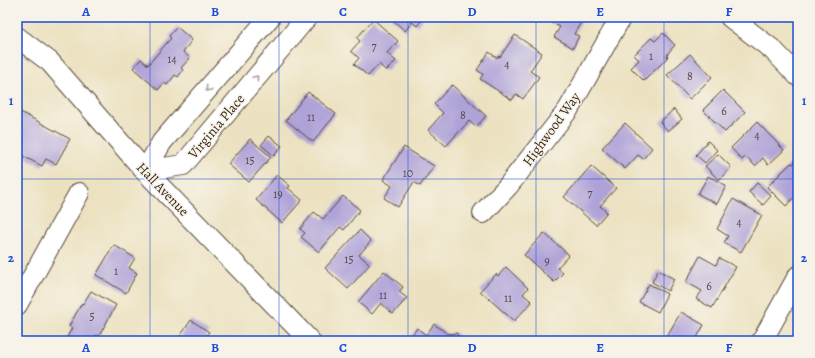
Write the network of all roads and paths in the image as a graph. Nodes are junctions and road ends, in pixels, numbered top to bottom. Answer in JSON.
{"nodes":[{"id":1,"x":270,"y":17,"type":"edge"},
{"id":2,"x":307,"y":17,"type":"edge"},
{"id":3,"x":621,"y":17,"type":"edge"},
{"id":4,"x":730,"y":17,"type":"edge"},
{"id":5,"x":17,"y":37,"type":"edge"},
{"id":6,"x":798,"y":75,"type":"edge"},
{"id":7,"x":146,"y":171,"type":"junction"},
{"id":8,"x":79,"y":193,"type":"dead end"},
{"id":9,"x":483,"y":213,"type":"dead end"},
{"id":10,"x":798,"y":276,"type":"edge"},
{"id":11,"x":17,"y":305,"type":"edge"},
{"id":12,"x":310,"y":341,"type":"edge"},
{"id":13,"x":762,"y":341,"type":"edge"}],
"edges":[{"from":1,"to":7,"type":"street","one_way":true},
{"from":7,"to":2,"type":"street","name":"Virginia Place","one_way":true},
{"from":3,"to":9,"type":"street","name":"Highwood Way"},
{"from":4,"to":6,"type":"street"},
{"from":5,"to":7,"type":"street","name":"Hall Avenue"},
{"from":7,"to":12,"type":"street","name":"Hall Avenue"},
{"from":8,"to":11,"type":"street"},
{"from":10,"to":13,"type":"street"}]}
